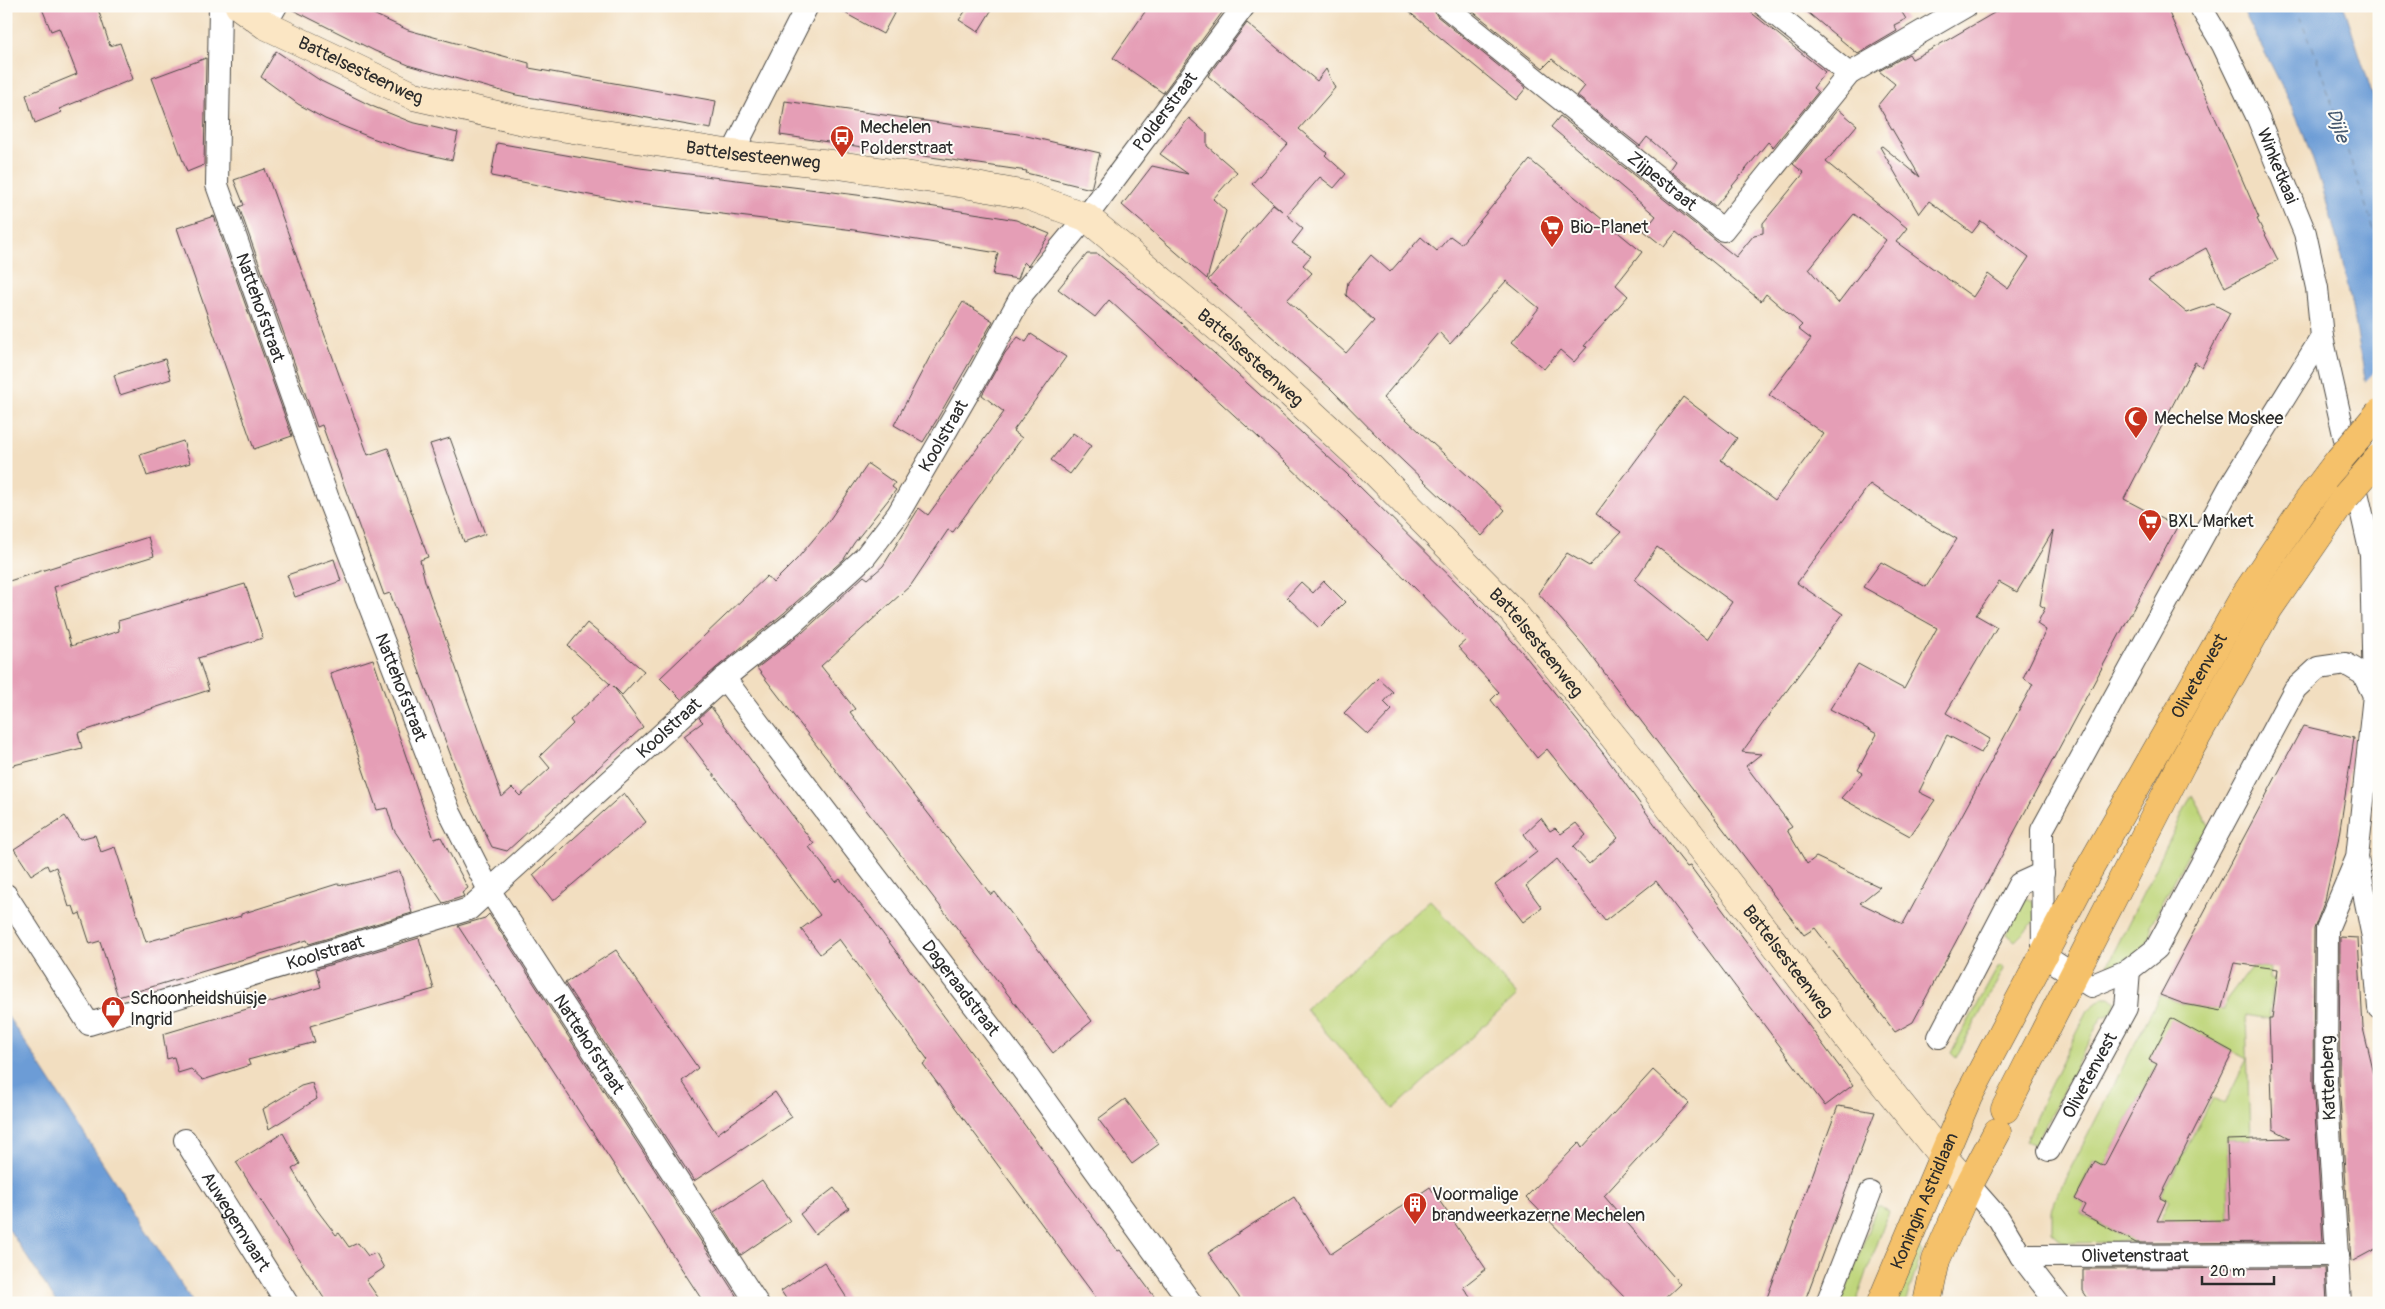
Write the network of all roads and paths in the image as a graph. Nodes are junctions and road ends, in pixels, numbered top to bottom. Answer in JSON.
{"nodes":[{"id":1,"x":220,"y":6,"type":"edge"},
{"id":2,"x":239,"y":6,"type":"edge"},
{"id":3,"x":807,"y":6,"type":"edge"},
{"id":4,"x":1244,"y":6,"type":"edge"},
{"id":5,"x":1445,"y":6,"type":"edge"},
{"id":6,"x":1765,"y":6,"type":"edge"},
{"id":7,"x":1966,"y":6,"type":"edge"},
{"id":8,"x":2200,"y":6,"type":"edge"},
{"id":9,"x":271,"y":15,"type":"edge"},
{"id":10,"x":1850,"y":74,"type":"junction"},
{"id":11,"x":732,"y":154,"type":"junction"},
{"id":12,"x":1086,"y":217,"type":"junction"},
{"id":13,"x":2322,"y":337,"type":"junction"},
{"id":14,"x":2379,"y":413,"type":"edge"},
{"id":15,"x":2379,"y":458,"type":"edge"},
{"id":16,"x":724,"y":678,"type":"junction"},
{"id":17,"x":2374,"y":695,"type":"junction"},
{"id":18,"x":2357,"y":858,"type":"junction"},
{"id":19,"x":2043,"y":873,"type":"junction"},
{"id":20,"x":489,"y":890,"type":"junction"},
{"id":21,"x":6,"y":895,"type":"edge"},
{"id":22,"x":2043,"y":955,"type":"junction"},
{"id":23,"x":2130,"y":970,"type":"junction"},
{"id":24,"x":2072,"y":975,"type":"junction"},
{"id":25,"x":2379,"y":1008,"type":"edge"},
{"id":26,"x":1939,"y":1037,"type":"dead end"},
{"id":27,"x":1968,"y":1097,"type":"joint"},
{"id":28,"x":2001,"y":1120,"type":"joint"},
{"id":29,"x":185,"y":1140,"type":"dead end"},
{"id":30,"x":2049,"y":1150,"type":"dead end"},
{"id":31,"x":1942,"y":1156,"type":"junction"},
{"id":32,"x":1969,"y":1185,"type":"junction"},
{"id":33,"x":1870,"y":1192,"type":"dead end"},
{"id":34,"x":2338,"y":1255,"type":"junction"},
{"id":35,"x":2021,"y":1256,"type":"junction"},
{"id":36,"x":287,"y":1303,"type":"edge"},
{"id":37,"x":757,"y":1303,"type":"edge"},
{"id":38,"x":1191,"y":1303,"type":"edge"},
{"id":39,"x":1827,"y":1303,"type":"edge"},
{"id":40,"x":1881,"y":1303,"type":"edge"},
{"id":41,"x":1927,"y":1303,"type":"edge"},
{"id":42,"x":2057,"y":1303,"type":"edge"},
{"id":43,"x":2340,"y":1303,"type":"edge"}],
"edges":[{"from":1,"to":20,"type":"street","name":"Nattehofstraat"},
{"from":2,"to":9,"type":"main road","name":"Battelsesteenweg"},
{"from":3,"to":11,"type":"street"},
{"from":4,"to":12,"type":"street","name":"Polderstraat"},
{"from":5,"to":10,"type":"street","name":"Zijpestraat"},
{"from":6,"to":10,"type":"street"},
{"from":7,"to":10,"type":"street"},
{"from":8,"to":13,"type":"street","name":"Winketkaai"},
{"from":9,"to":11,"type":"main road","name":"Battelsesteenweg"},
{"from":11,"to":12,"type":"main road","name":"Battelsesteenweg"},
{"from":12,"to":16,"type":"street","name":"Koolstraat"},
{"from":12,"to":31,"type":"main road","name":"Battelsesteenweg"},
{"from":13,"to":17,"type":"street"},
{"from":13,"to":19,"type":"street","name":"Olivetenvest"},
{"from":14,"to":22,"type":"main road","name":"Olivetenvest","bridge":true},
{"from":15,"to":24,"type":"main road","name":"Olivetenvest","bridge":true},
{"from":16,"to":20,"type":"street","name":"Koolstraat"},
{"from":16,"to":38,"type":"street","name":"Dageraadstraat"},
{"from":17,"to":18,"type":"street"},
{"from":17,"to":23,"type":"street"},
{"from":18,"to":25,"type":"street"},
{"from":18,"to":34,"type":"street","name":"Kattenberg"},
{"from":19,"to":22,"type":"street","name":"Olivetenvest"},
{"from":19,"to":26,"type":"street"},
{"from":20,"to":21,"type":"street","name":"Koolstraat"},
{"from":20,"to":37,"type":"street","name":"Nattehofstraat"},
{"from":22,"to":24,"type":"street"},
{"from":22,"to":27,"type":"main road","name":"Olivetenvest"},
{"from":23,"to":24,"type":"street"},
{"from":23,"to":30,"type":"street","name":"Olivetenvest"},
{"from":24,"to":28,"type":"main road","name":"Olivetenvest"},
{"from":27,"to":31,"type":"main road","name":"Koningin Astridlaan"},
{"from":28,"to":32,"type":"main road","name":"Koningin Astridlaan"},
{"from":29,"to":36,"type":"street","name":"Auwegemvaart"},
{"from":31,"to":32,"type":"main road","name":"Battelsesteenweg"},
{"from":31,"to":40,"type":"main road","name":"Koningin Astridlaan"},
{"from":32,"to":35,"type":"street"},
{"from":32,"to":41,"type":"main road","name":"Koningin Astridlaan"},
{"from":33,"to":39,"type":"street"},
{"from":34,"to":35,"type":"street","name":"Olivetenstraat"},
{"from":34,"to":43,"type":"street","name":"Kattenberg"},
{"from":35,"to":42,"type":"street"}]}
